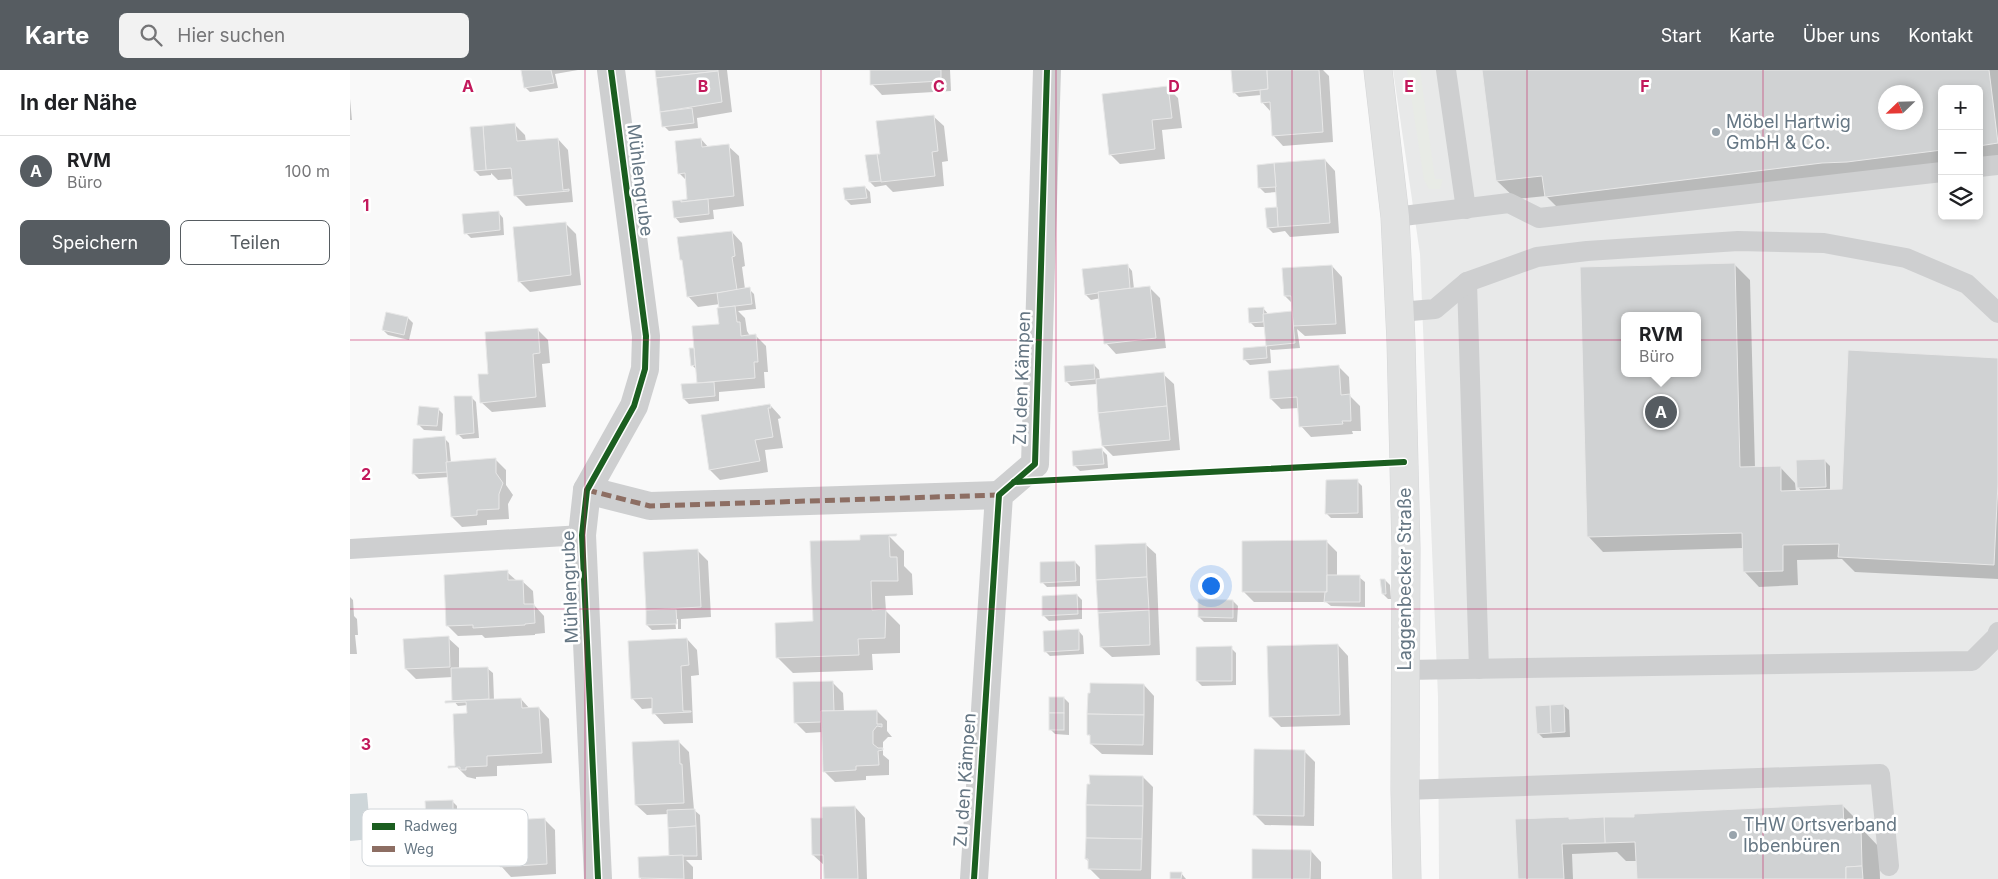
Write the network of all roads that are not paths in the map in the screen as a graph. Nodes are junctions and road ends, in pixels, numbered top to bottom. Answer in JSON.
{"nodes":[{"id":1,"x":611,"y":70,"type":"edge"},
{"id":2,"x":1046,"y":70,"type":"edge"},
{"id":3,"x":1378,"y":70,"type":"edge"},
{"id":4,"x":1446,"y":70,"type":"edge"},
{"id":5,"x":1998,"y":165,"type":"edge"},
{"id":6,"x":1983,"y":167,"type":"edge"},
{"id":7,"x":1938,"y":172,"type":"edge"},
{"id":8,"x":1466,"y":209,"type":"junction"},
{"id":9,"x":1395,"y":217,"type":"junction"},
{"id":10,"x":1467,"y":282,"type":"junction"},
{"id":11,"x":1399,"y":312,"type":"junction"},
{"id":12,"x":1998,"y":314,"type":"edge"},
{"id":13,"x":587,"y":490,"type":"junction"},
{"id":14,"x":999,"y":495,"type":"junction"},
{"id":15,"x":582,"y":535,"type":"junction"},
{"id":16,"x":350,"y":549,"type":"edge"},
{"id":17,"x":1998,"y":632,"type":"edge"},
{"id":18,"x":1479,"y":669,"type":"junction"},
{"id":19,"x":1406,"y":670,"type":"junction"},
{"id":20,"x":1405,"y":790,"type":"junction"},
{"id":21,"x":1888,"y":866,"type":"dead end"},
{"id":22,"x":598,"y":879,"type":"edge"},
{"id":23,"x":974,"y":879,"type":"edge"},
{"id":24,"x":1407,"y":879,"type":"edge"}],
"edges":[{"from":1,"to":13,"type":"street","name":"Mühlengrube"},
{"from":2,"to":14,"type":"street","name":"Zu den Kämpen"},
{"from":3,"to":9,"type":"street","name":"Laggenbecker Straße"},
{"from":4,"to":8,"type":"lane"},
{"from":5,"to":6,"type":"lane"},
{"from":7,"to":8,"type":"lane"},
{"from":8,"to":9,"type":"lane"},
{"from":9,"to":11,"type":"street","name":"Laggenbecker Straße"},
{"from":10,"to":11,"type":"lane"},
{"from":10,"to":12,"type":"lane"},
{"from":10,"to":18,"type":"lane"},
{"from":11,"to":19,"type":"street","name":"Laggenbecker Straße"},
{"from":13,"to":14,"type":"street"},
{"from":13,"to":15,"type":"street","name":"Mühlengrube"},
{"from":14,"to":23,"type":"street","name":"Zu den Kämpen"},
{"from":15,"to":16,"type":"lane"},
{"from":15,"to":22,"type":"street","name":"Mühlengrube"},
{"from":17,"to":18,"type":"lane"},
{"from":18,"to":19,"type":"lane"},
{"from":19,"to":20,"type":"street","name":"Laggenbecker Straße"},
{"from":20,"to":21,"type":"lane"},
{"from":20,"to":24,"type":"street","name":"Laggenbecker Straße"}]}
